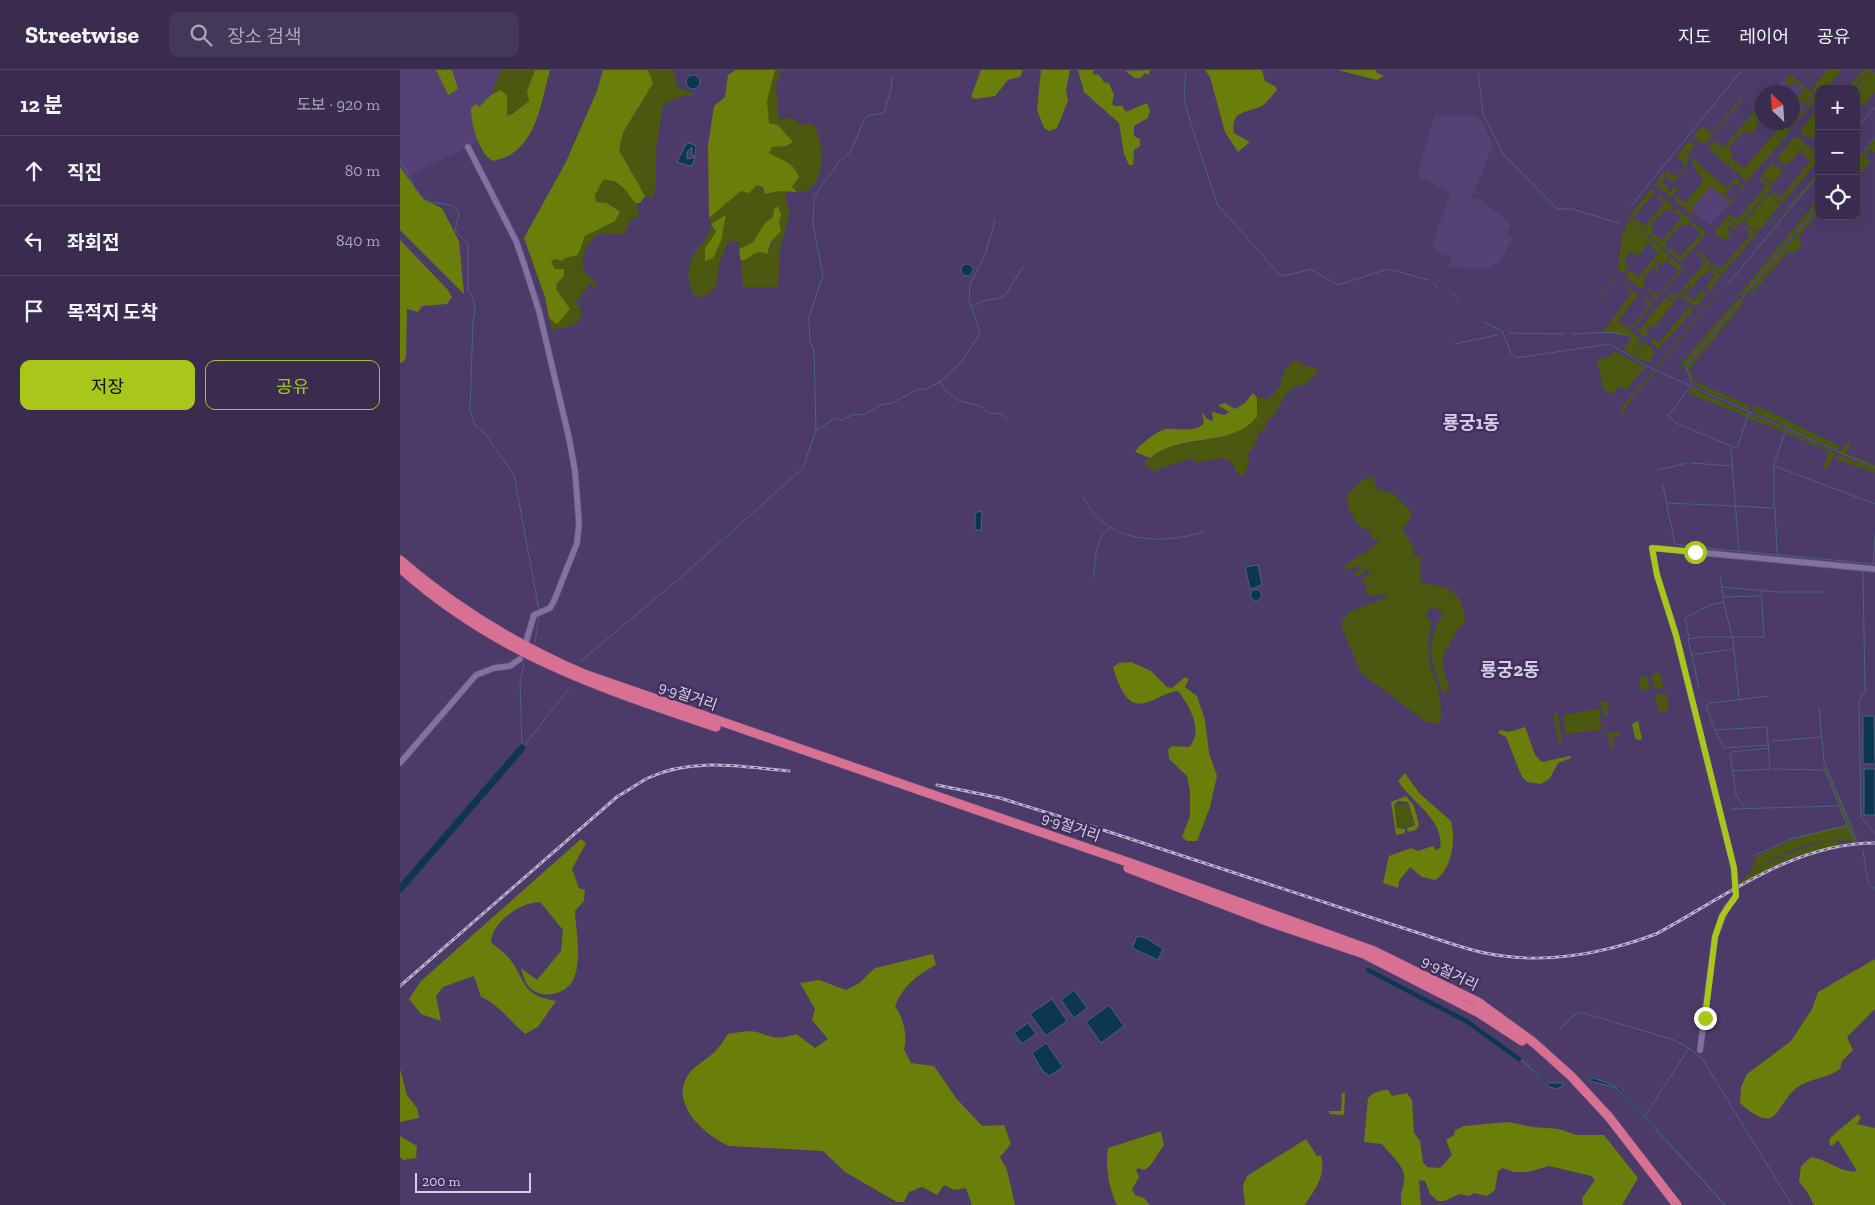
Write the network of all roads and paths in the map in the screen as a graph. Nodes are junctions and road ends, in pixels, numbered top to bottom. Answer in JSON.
{"nodes":[{"id":1,"x":468,"y":147,"type":"dead end"},
{"id":2,"x":400,"y":560,"type":"edge"},
{"id":3,"x":400,"y":568,"type":"edge"},
{"id":4,"x":1875,"y":569,"type":"edge"},
{"id":5,"x":526,"y":642,"type":"dead end"},
{"id":6,"x":520,"y":659,"type":"dead end"},
{"id":7,"x":400,"y":762,"type":"edge"},
{"id":8,"x":1700,"y":1050,"type":"dead end"},
{"id":9,"x":1671,"y":1205,"type":"edge"},
{"id":10,"x":1677,"y":1205,"type":"edge"}],
"edges":[{"from":1,"to":5,"type":"street"},
{"from":2,"to":10,"type":"highway","name":"9·9절거리"},
{"from":3,"to":9,"type":"highway","name":"9·9절거리"},
{"from":4,"to":8,"type":"street"},
{"from":6,"to":7,"type":"street"}]}
